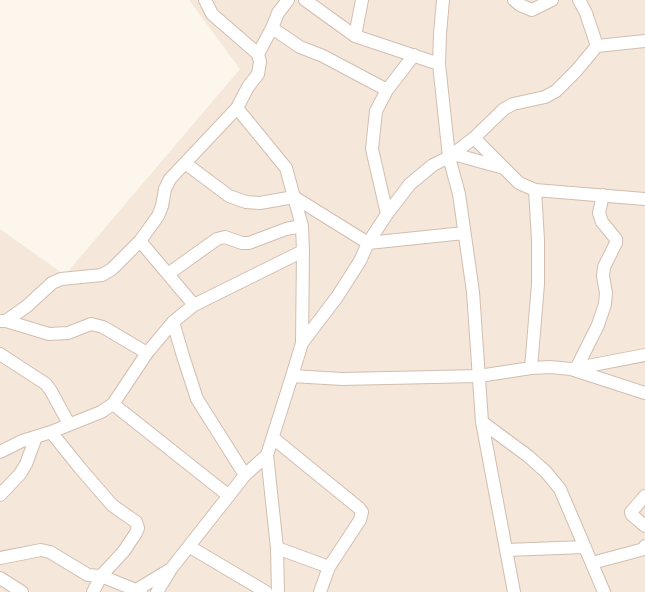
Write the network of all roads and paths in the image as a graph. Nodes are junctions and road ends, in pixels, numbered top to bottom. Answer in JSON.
{"nodes":[{"id":1,"x":204,"y":0,"type":"edge"},
{"id":2,"x":288,"y":0,"type":"edge"},
{"id":3,"x":305,"y":0,"type":"edge"},
{"id":4,"x":362,"y":0,"type":"edge"},
{"id":5,"x":443,"y":0,"type":"edge"},
{"id":6,"x":514,"y":0,"type":"edge"},
{"id":7,"x":552,"y":0,"type":"edge"},
{"id":8,"x":579,"y":0,"type":"edge"},
{"id":9,"x":272,"y":28,"type":"junction"},
{"id":10,"x":355,"y":36,"type":"junction"},
{"id":11,"x":645,"y":41,"type":"edge"},
{"id":12,"x":597,"y":46,"type":"junction"},
{"id":13,"x":258,"y":54,"type":"junction"},
{"id":14,"x":414,"y":56,"type":"junction"},
{"id":15,"x":439,"y":64,"type":"junction"},
{"id":16,"x":387,"y":90,"type":"junction"},
{"id":17,"x":237,"y":108,"type":"junction"},
{"id":18,"x":474,"y":138,"type":"junction"},
{"id":19,"x":451,"y":156,"type":"junction"},
{"id":20,"x":185,"y":163,"type":"junction"},
{"id":21,"x":504,"y":168,"type":"junction"},
{"id":22,"x":535,"y":190,"type":"junction"},
{"id":23,"x":603,"y":195,"type":"junction"},
{"id":24,"x":294,"y":197,"type":"junction"},
{"id":25,"x":645,"y":199,"type":"edge"},
{"id":26,"x":387,"y":214,"type":"junction"},
{"id":27,"x":302,"y":226,"type":"junction"},
{"id":28,"x":464,"y":233,"type":"junction"},
{"id":29,"x":140,"y":242,"type":"junction"},
{"id":30,"x":368,"y":243,"type":"junction"},
{"id":31,"x":303,"y":252,"type":"junction"},
{"id":32,"x":168,"y":274,"type":"junction"},
{"id":33,"x":194,"y":305,"type":"junction"},
{"id":34,"x":3,"y":321,"type":"edge"},
{"id":35,"x":173,"y":322,"type":"junction"},
{"id":36,"x":302,"y":343,"type":"junction"},
{"id":37,"x":147,"y":353,"type":"junction"},
{"id":38,"x":0,"y":354,"type":"edge"},
{"id":39,"x":645,"y":355,"type":"edge"},
{"id":40,"x":531,"y":368,"type":"junction"},
{"id":41,"x":574,"y":369,"type":"junction"},
{"id":42,"x":292,"y":376,"type":"junction"},
{"id":43,"x":479,"y":376,"type":"junction"},
{"id":44,"x":645,"y":393,"type":"edge"},
{"id":45,"x":113,"y":404,"type":"junction"},
{"id":46,"x":482,"y":422,"type":"junction"},
{"id":47,"x":69,"y":424,"type":"junction"},
{"id":48,"x":51,"y":432,"type":"junction"},
{"id":49,"x":36,"y":437,"type":"junction"},
{"id":50,"x":273,"y":438,"type":"junction"},
{"id":51,"x":0,"y":452,"type":"edge"},
{"id":52,"x":268,"y":455,"type":"junction"},
{"id":53,"x":245,"y":475,"type":"junction"},
{"id":54,"x":0,"y":495,"type":"edge"},
{"id":55,"x":229,"y":496,"type":"junction"},
{"id":56,"x":645,"y":496,"type":"edge"},
{"id":57,"x":645,"y":526,"type":"edge"},
{"id":58,"x":190,"y":547,"type":"junction"},
{"id":59,"x":277,"y":548,"type":"junction"},
{"id":60,"x":585,"y":548,"type":"junction"},
{"id":61,"x":645,"y":549,"type":"edge"},
{"id":62,"x":506,"y":550,"type":"junction"},
{"id":63,"x":0,"y":558,"type":"edge"},
{"id":64,"x":592,"y":563,"type":"junction"},
{"id":65,"x":329,"y":567,"type":"junction"},
{"id":66,"x":171,"y":569,"type":"junction"},
{"id":67,"x":101,"y":576,"type":"junction"},
{"id":68,"x":0,"y":578,"type":"edge"},
{"id":69,"x":136,"y":591,"type":"edge"},
{"id":70,"x":22,"y":592,"type":"edge"},
{"id":71,"x":93,"y":592,"type":"edge"},
{"id":72,"x":157,"y":592,"type":"edge"},
{"id":73,"x":266,"y":592,"type":"edge"},
{"id":74,"x":278,"y":592,"type":"edge"},
{"id":75,"x":320,"y":592,"type":"edge"},
{"id":76,"x":514,"y":592,"type":"edge"},
{"id":77,"x":604,"y":592,"type":"edge"}],
"edges":[{"from":1,"to":13,"type":"street"},
{"from":2,"to":9,"type":"street"},
{"from":3,"to":10,"type":"street"},
{"from":4,"to":10,"type":"street"},
{"from":5,"to":15,"type":"street"},
{"from":6,"to":7,"type":"street"},
{"from":8,"to":12,"type":"street"},
{"from":9,"to":13,"type":"street"},
{"from":9,"to":16,"type":"street"},
{"from":10,"to":14,"type":"street"},
{"from":11,"to":12,"type":"street"},
{"from":12,"to":18,"type":"street"},
{"from":13,"to":17,"type":"street"},
{"from":14,"to":15,"type":"street"},
{"from":14,"to":16,"type":"street"},
{"from":15,"to":19,"type":"street"},
{"from":16,"to":26,"type":"street"},
{"from":17,"to":20,"type":"street"},
{"from":17,"to":24,"type":"street"},
{"from":18,"to":19,"type":"street"},
{"from":18,"to":21,"type":"street"},
{"from":19,"to":21,"type":"street"},
{"from":19,"to":26,"type":"street"},
{"from":19,"to":28,"type":"street"},
{"from":20,"to":24,"type":"street"},
{"from":20,"to":29,"type":"street"},
{"from":21,"to":22,"type":"street"},
{"from":22,"to":23,"type":"street"},
{"from":22,"to":40,"type":"street"},
{"from":23,"to":25,"type":"street"},
{"from":23,"to":41,"type":"street"},
{"from":24,"to":27,"type":"street"},
{"from":24,"to":30,"type":"street"},
{"from":26,"to":30,"type":"street"},
{"from":27,"to":31,"type":"street"},
{"from":27,"to":32,"type":"street"},
{"from":28,"to":30,"type":"street"},
{"from":28,"to":43,"type":"street"},
{"from":29,"to":32,"type":"street"},
{"from":29,"to":34,"type":"street"},
{"from":30,"to":36,"type":"street"},
{"from":31,"to":33,"type":"street"},
{"from":31,"to":36,"type":"street"},
{"from":32,"to":33,"type":"street"},
{"from":33,"to":35,"type":"street"},
{"from":34,"to":37,"type":"street"},
{"from":35,"to":37,"type":"street"},
{"from":35,"to":53,"type":"street"},
{"from":36,"to":42,"type":"street"},
{"from":37,"to":45,"type":"street"},
{"from":38,"to":47,"type":"street"},
{"from":39,"to":41,"type":"street"},
{"from":40,"to":41,"type":"street"},
{"from":40,"to":43,"type":"street"},
{"from":41,"to":44,"type":"street"},
{"from":42,"to":43,"type":"street"},
{"from":42,"to":50,"type":"street"},
{"from":43,"to":46,"type":"street"},
{"from":45,"to":47,"type":"street"},
{"from":45,"to":55,"type":"street"},
{"from":46,"to":60,"type":"street"},
{"from":46,"to":62,"type":"street"},
{"from":47,"to":48,"type":"street"},
{"from":48,"to":49,"type":"street"},
{"from":48,"to":67,"type":"street"},
{"from":49,"to":51,"type":"street"},
{"from":49,"to":54,"type":"street"},
{"from":50,"to":52,"type":"street"},
{"from":50,"to":65,"type":"street"},
{"from":52,"to":53,"type":"street"},
{"from":52,"to":59,"type":"street"},
{"from":53,"to":55,"type":"street"},
{"from":55,"to":58,"type":"street"},
{"from":56,"to":57,"type":"street"},
{"from":58,"to":66,"type":"street"},
{"from":58,"to":73,"type":"street"},
{"from":59,"to":65,"type":"street"},
{"from":59,"to":74,"type":"street"},
{"from":60,"to":62,"type":"street"},
{"from":60,"to":64,"type":"street"},
{"from":61,"to":64,"type":"street"},
{"from":62,"to":76,"type":"street"},
{"from":63,"to":67,"type":"street"},
{"from":64,"to":77,"type":"street"},
{"from":65,"to":75,"type":"street"},
{"from":66,"to":69,"type":"street"},
{"from":66,"to":72,"type":"street"},
{"from":67,"to":69,"type":"street"},
{"from":67,"to":71,"type":"street"},
{"from":68,"to":70,"type":"street"}]}
